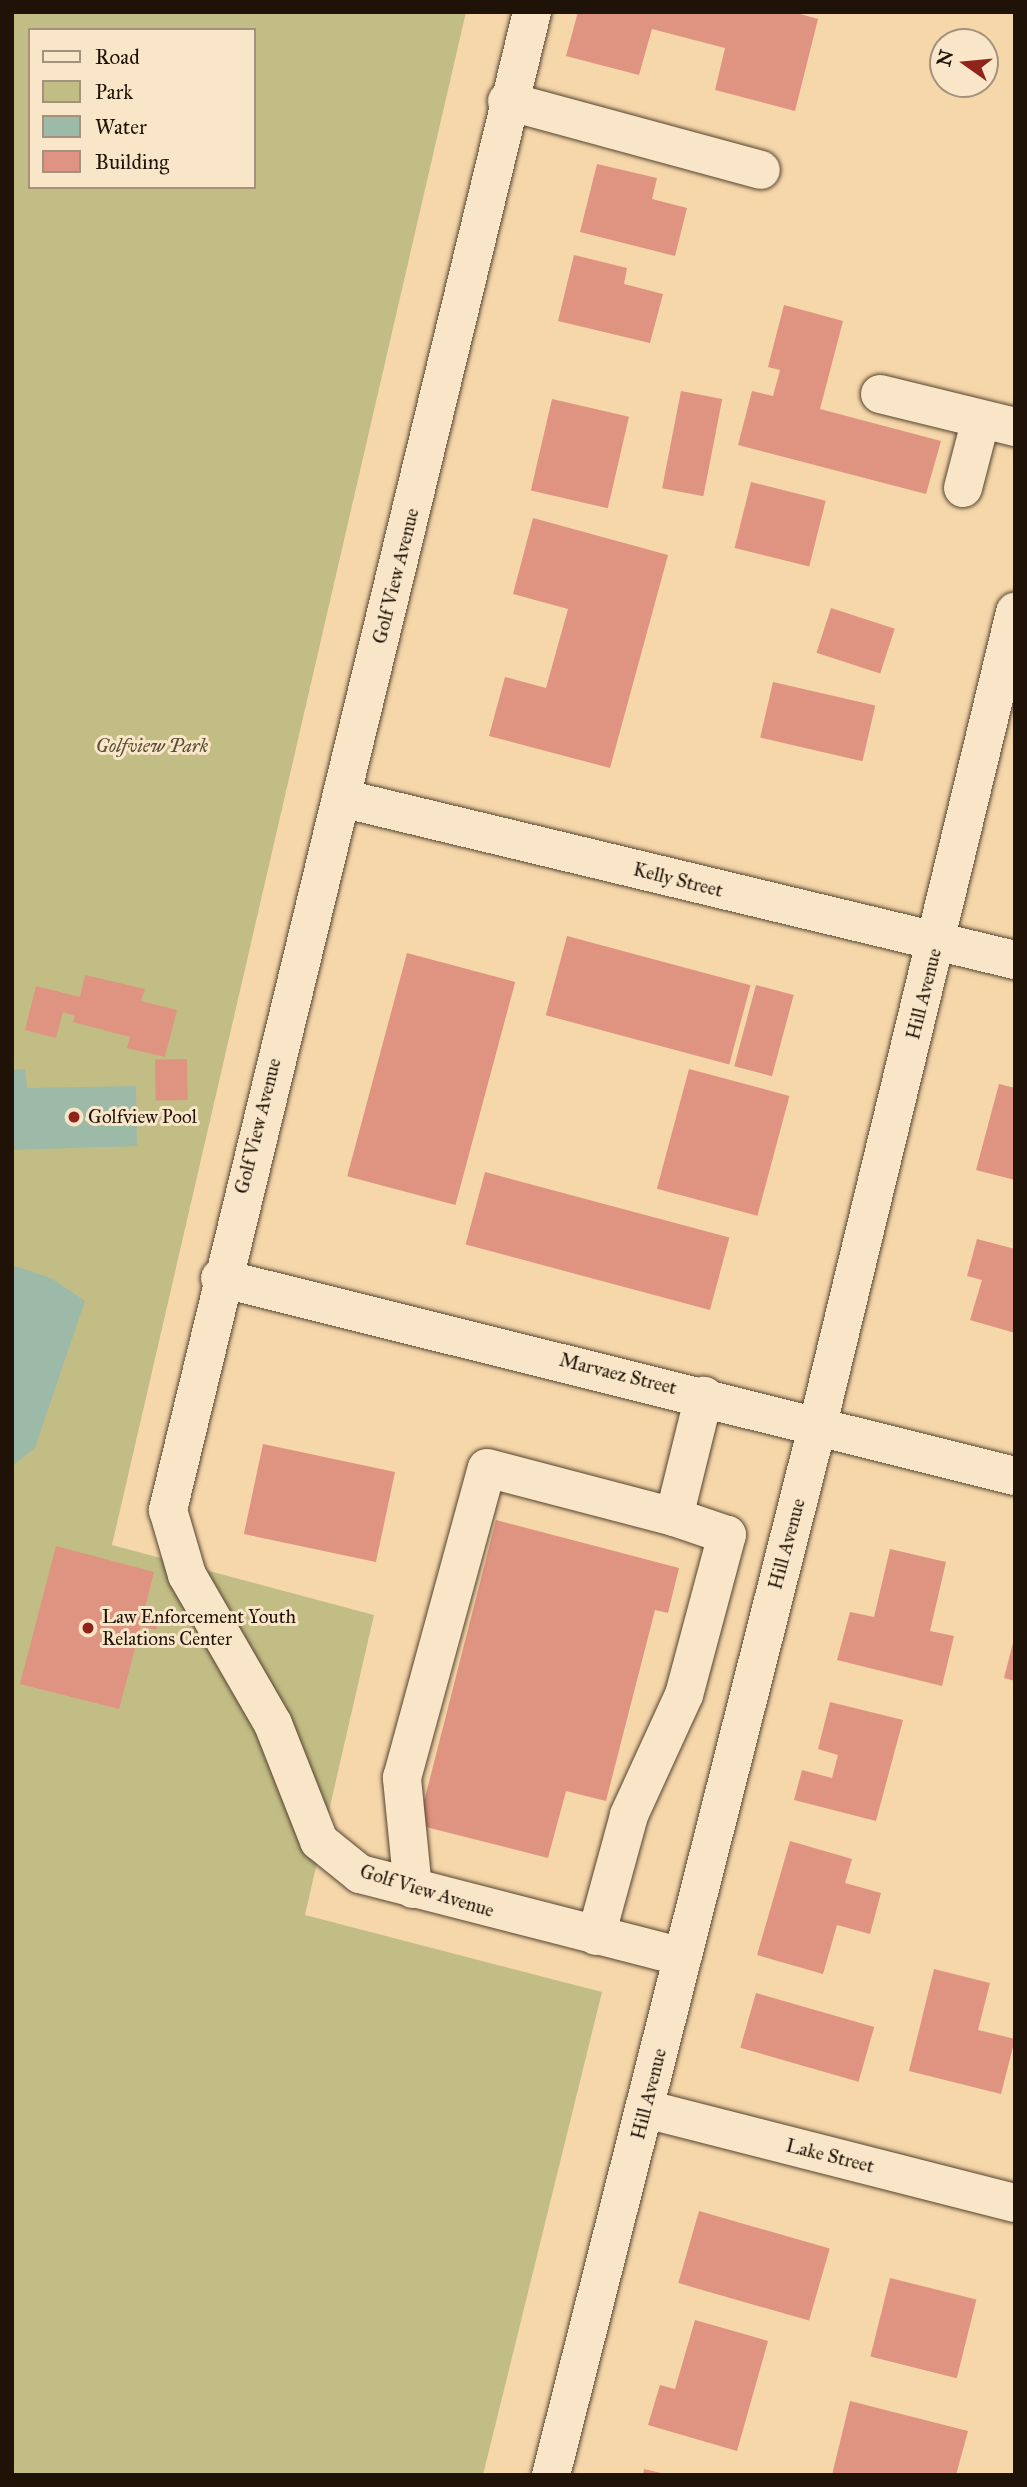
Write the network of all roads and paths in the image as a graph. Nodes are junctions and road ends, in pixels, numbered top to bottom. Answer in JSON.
{"nodes":[{"id":1,"x":532,"y":12,"type":"edge"},
{"id":2,"x":507,"y":101,"type":"junction"},
{"id":3,"x":761,"y":170,"type":"dead end"},
{"id":4,"x":880,"y":394,"type":"dead end"},
{"id":5,"x":998,"y":423,"type":"edge"},
{"id":6,"x":963,"y":488,"type":"dead end"},
{"id":7,"x":1015,"y":612,"type":"edge"},
{"id":8,"x":341,"y":798,"type":"junction"},
{"id":9,"x":937,"y":941,"type":"junction"},
{"id":10,"x":1015,"y":960,"type":"edge"},
{"id":11,"x":219,"y":1278,"type":"junction"},
{"id":12,"x":704,"y":1396,"type":"junction"},
{"id":13,"x":818,"y":1424,"type":"junction"},
{"id":14,"x":1015,"y":1476,"type":"edge"},
{"id":15,"x":674,"y":1517,"type":"junction"},
{"id":16,"x":413,"y":1889,"type":"junction"},
{"id":17,"x":597,"y":1936,"type":"junction"},
{"id":18,"x":684,"y":1957,"type":"junction"},
{"id":19,"x":646,"y":2109,"type":"junction"},
{"id":20,"x":1015,"y":2203,"type":"edge"},
{"id":21,"x":551,"y":2475,"type":"edge"}],
"edges":[{"from":1,"to":2,"type":"street","name":"Golf View Avenue"},
{"from":2,"to":3,"type":"street"},
{"from":2,"to":8,"type":"street","name":"Golf View Avenue"},
{"from":4,"to":5,"type":"street"},
{"from":5,"to":6,"type":"street"},
{"from":7,"to":9,"type":"street","name":"Hill Avenue"},
{"from":8,"to":9,"type":"street","name":"Kelly Street"},
{"from":8,"to":11,"type":"street","name":"Golf View Avenue"},
{"from":9,"to":10,"type":"street","name":"Kelly Street"},
{"from":9,"to":13,"type":"street","name":"Hill Avenue"},
{"from":11,"to":12,"type":"street","name":"Marvaez Street"},
{"from":11,"to":16,"type":"street","name":"Golf View Avenue"},
{"from":12,"to":13,"type":"street","name":"Marvaez Street"},
{"from":12,"to":15,"type":"street"},
{"from":13,"to":14,"type":"street","name":"Marvaez Street"},
{"from":13,"to":18,"type":"street","name":"Hill Avenue"},
{"from":15,"to":16,"type":"street"},
{"from":15,"to":17,"type":"street"},
{"from":16,"to":17,"type":"street","name":"Golf View Avenue"},
{"from":17,"to":18,"type":"street","name":"Golf View Avenue"},
{"from":18,"to":19,"type":"street","name":"Hill Avenue"},
{"from":19,"to":20,"type":"street","name":"Lake Street"},
{"from":19,"to":21,"type":"street","name":"Hill Avenue"}]}
